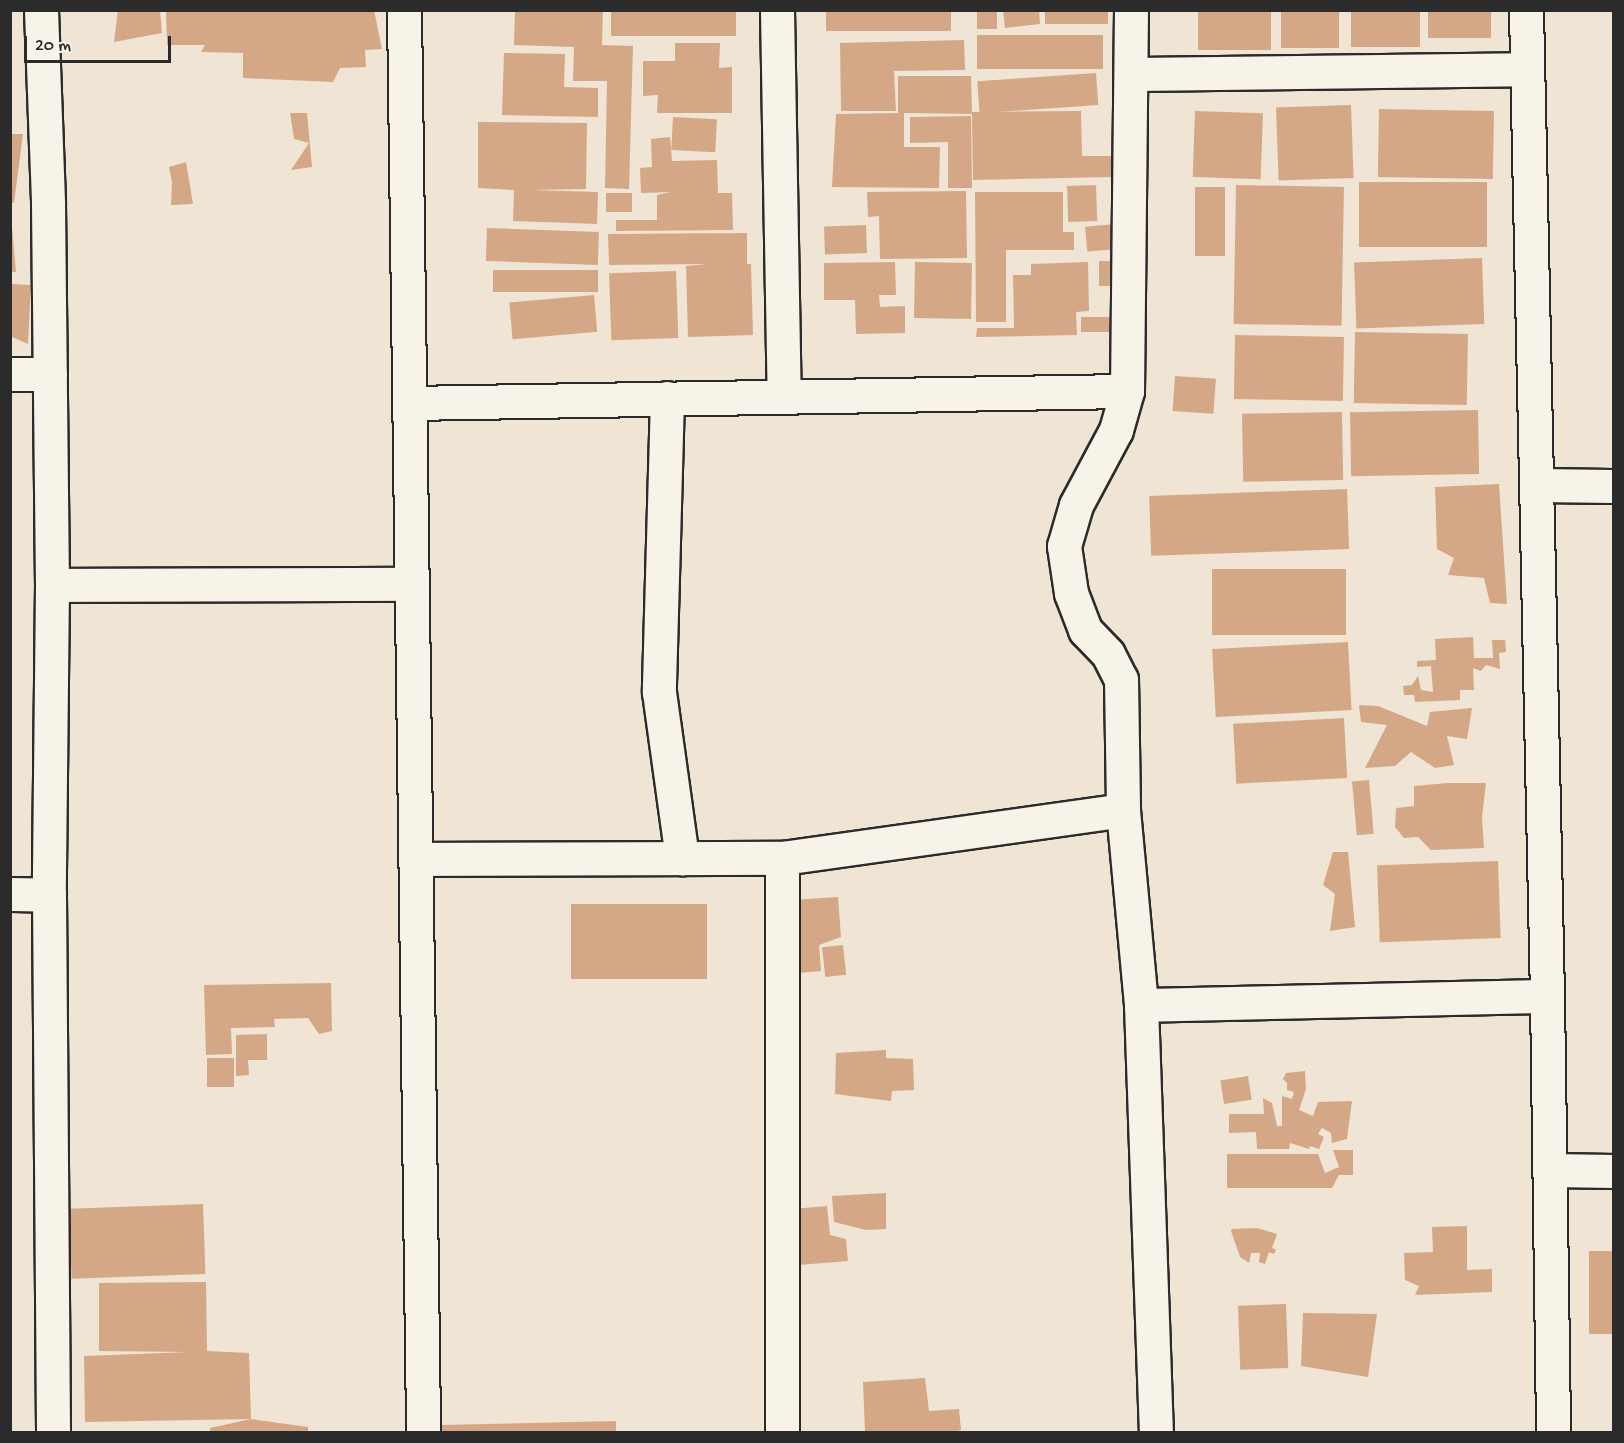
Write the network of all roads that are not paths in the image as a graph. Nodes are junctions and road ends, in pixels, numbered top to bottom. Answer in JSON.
{"nodes":[{"id":1,"x":41,"y":10,"type":"edge"},
{"id":2,"x":404,"y":10,"type":"edge"},
{"id":3,"x":777,"y":10,"type":"edge"},
{"id":4,"x":1131,"y":10,"type":"edge"},
{"id":5,"x":1526,"y":10,"type":"edge"},
{"id":6,"x":1527,"y":69,"type":"junction"},
{"id":7,"x":1132,"y":74,"type":"junction"},
{"id":8,"x":10,"y":374,"type":"edge"},
{"id":9,"x":50,"y":375,"type":"junction"},
{"id":10,"x":1126,"y":391,"type":"junction"},
{"id":11,"x":784,"y":395,"type":"junction"},
{"id":12,"x":667,"y":398,"type":"junction"},
{"id":13,"x":409,"y":403,"type":"junction"},
{"id":14,"x":1537,"y":485,"type":"junction"},
{"id":15,"x":1614,"y":486,"type":"edge"},
{"id":16,"x":411,"y":584,"type":"junction"},
{"id":17,"x":52,"y":585,"type":"junction"},
{"id":18,"x":1123,"y":810,"type":"junction"},
{"id":19,"x":682,"y":858,"type":"junction"},
{"id":20,"x":782,"y":858,"type":"junction"},
{"id":21,"x":414,"y":859,"type":"junction"},
{"id":22,"x":10,"y":894,"type":"edge"},
{"id":23,"x":49,"y":895,"type":"junction"},
{"id":24,"x":1547,"y":996,"type":"junction"},
{"id":25,"x":1141,"y":1005,"type":"junction"},
{"id":26,"x":1550,"y":1170,"type":"junction"},
{"id":27,"x":1614,"y":1171,"type":"edge"},
{"id":28,"x":53,"y":1432,"type":"edge"},
{"id":29,"x":423,"y":1432,"type":"edge"},
{"id":30,"x":782,"y":1432,"type":"edge"},
{"id":31,"x":1156,"y":1432,"type":"edge"},
{"id":32,"x":1553,"y":1432,"type":"edge"}],
"edges":[{"from":1,"to":9,"type":"street"},
{"from":2,"to":13,"type":"street"},
{"from":3,"to":11,"type":"street"},
{"from":4,"to":7,"type":"street"},
{"from":5,"to":6,"type":"street"},
{"from":6,"to":7,"type":"street"},
{"from":6,"to":14,"type":"street"},
{"from":7,"to":10,"type":"street"},
{"from":8,"to":9,"type":"street"},
{"from":9,"to":17,"type":"street"},
{"from":10,"to":11,"type":"street"},
{"from":10,"to":18,"type":"street"},
{"from":11,"to":12,"type":"street"},
{"from":12,"to":13,"type":"street"},
{"from":12,"to":19,"type":"street"},
{"from":13,"to":16,"type":"street"},
{"from":14,"to":15,"type":"street"},
{"from":14,"to":24,"type":"street"},
{"from":16,"to":17,"type":"street"},
{"from":16,"to":21,"type":"street"},
{"from":17,"to":23,"type":"street"},
{"from":18,"to":20,"type":"street"},
{"from":18,"to":25,"type":"street"},
{"from":19,"to":20,"type":"street"},
{"from":19,"to":21,"type":"street"},
{"from":20,"to":30,"type":"street"},
{"from":21,"to":29,"type":"street"},
{"from":22,"to":23,"type":"street"},
{"from":23,"to":28,"type":"street"},
{"from":24,"to":25,"type":"street"},
{"from":24,"to":26,"type":"street"},
{"from":25,"to":31,"type":"street"},
{"from":26,"to":27,"type":"street"},
{"from":26,"to":32,"type":"street"}]}
